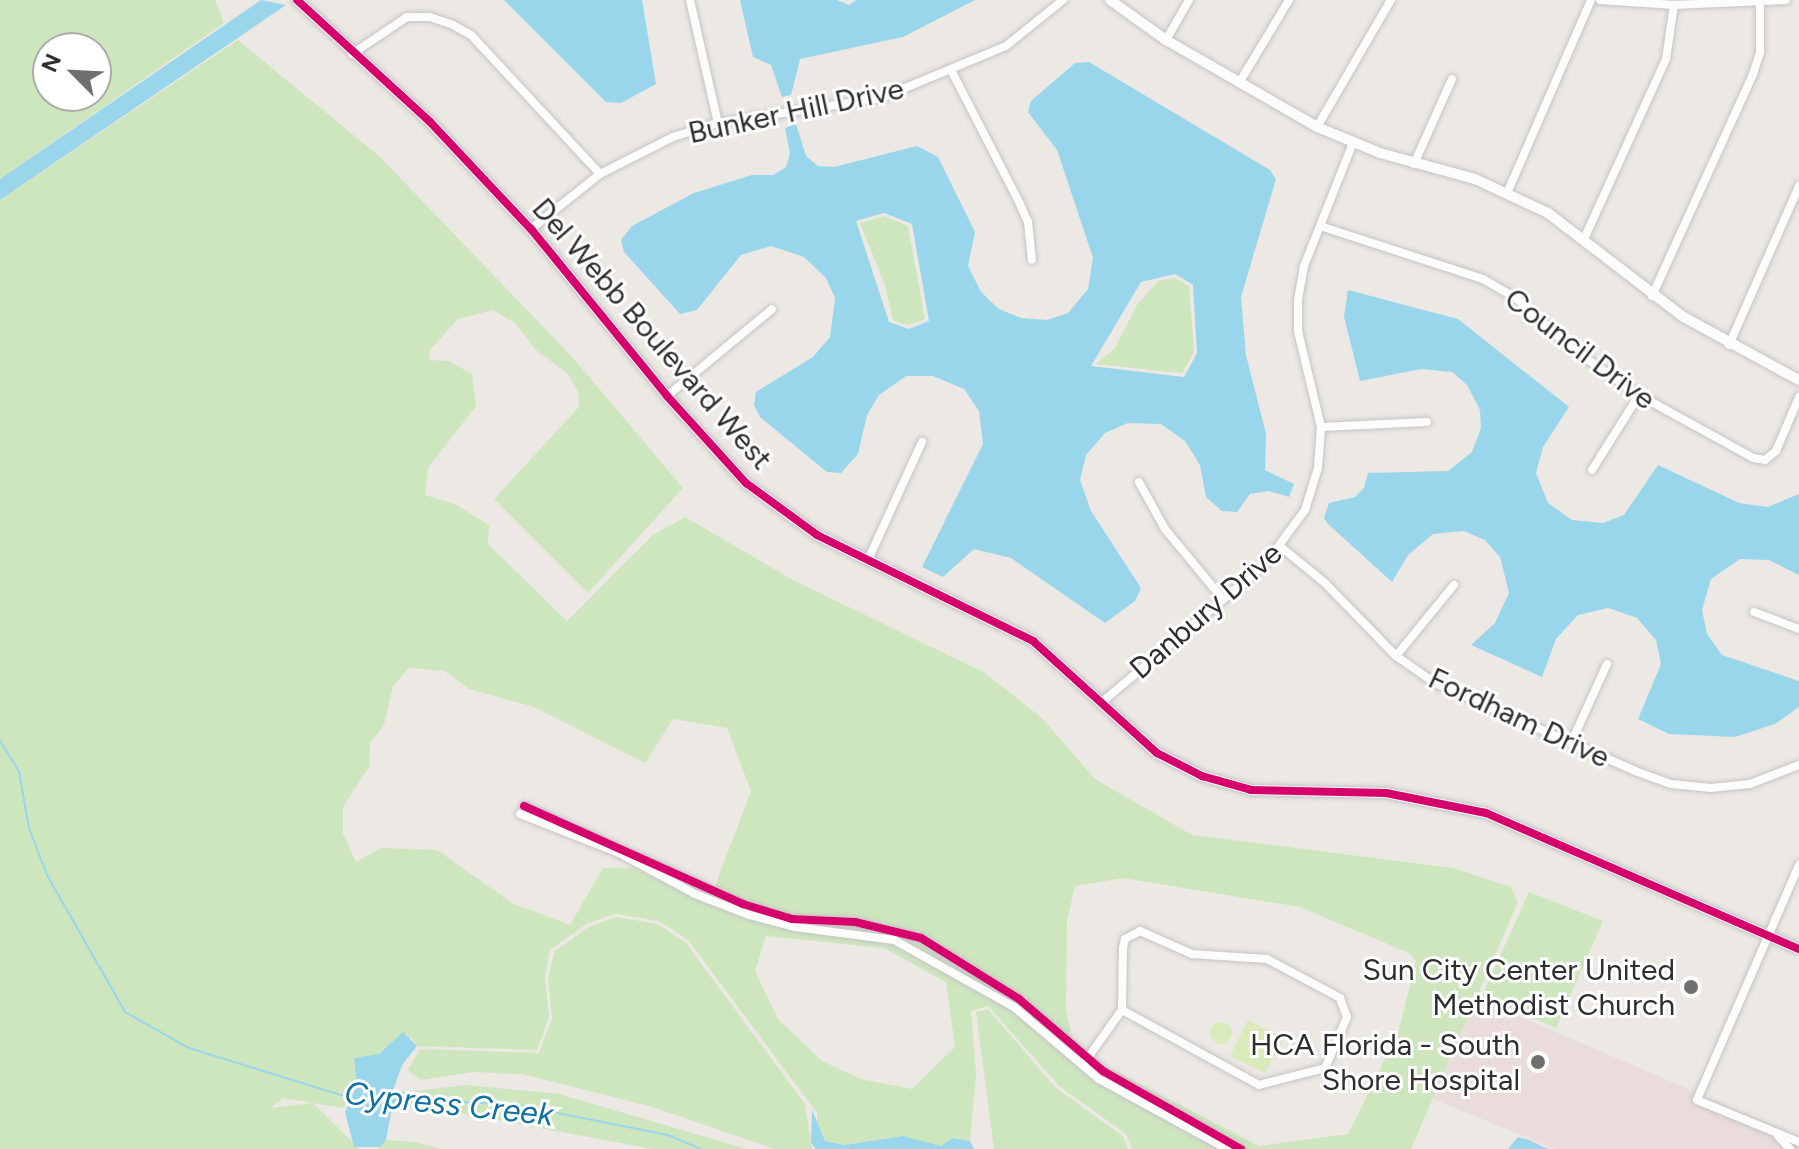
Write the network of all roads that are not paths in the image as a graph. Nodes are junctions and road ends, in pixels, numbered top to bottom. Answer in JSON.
{"nodes":[{"id":1,"x":297,"y":0,"type":"edge"},
{"id":2,"x":690,"y":0,"type":"edge"},
{"id":3,"x":1063,"y":0,"type":"edge"},
{"id":4,"x":1110,"y":0,"type":"edge"},
{"id":5,"x":1189,"y":0,"type":"edge"},
{"id":6,"x":1289,"y":0,"type":"edge"},
{"id":7,"x":1391,"y":0,"type":"edge"},
{"id":8,"x":1591,"y":0,"type":"edge"},
{"id":9,"x":1600,"y":0,"type":"edge"},
{"id":10,"x":1786,"y":0,"type":"edge"},
{"id":11,"x":1760,"y":3,"type":"junction"},
{"id":12,"x":1674,"y":5,"type":"junction"},
{"id":13,"x":1166,"y":40,"type":"junction"},
{"id":14,"x":352,"y":54,"type":"junction"},
{"id":15,"x":952,"y":72,"type":"junction"},
{"id":16,"x":1452,"y":79,"type":"dead end"},
{"id":17,"x":1239,"y":83,"type":"junction"},
{"id":18,"x":718,"y":123,"type":"junction"},
{"id":19,"x":1317,"y":127,"type":"junction"},
{"id":20,"x":1353,"y":143,"type":"junction"},
{"id":21,"x":1414,"y":164,"type":"junction"},
{"id":22,"x":600,"y":174,"type":"junction"},
{"id":23,"x":1799,"y":186,"type":"edge"},
{"id":24,"x":1508,"y":191,"type":"junction"},
{"id":25,"x":1320,"y":226,"type":"junction"},
{"id":26,"x":531,"y":229,"type":"junction"},
{"id":27,"x":1584,"y":239,"type":"junction"},
{"id":28,"x":1032,"y":260,"type":"dead end"},
{"id":29,"x":1652,"y":296,"type":"junction"},
{"id":30,"x":772,"y":309,"type":"dead end"},
{"id":31,"x":1729,"y":346,"type":"junction"},
{"id":32,"x":1799,"y":380,"type":"edge"},
{"id":33,"x":1639,"y":395,"type":"junction"},
{"id":34,"x":667,"y":396,"type":"junction"},
{"id":35,"x":1799,"y":397,"type":"edge"},
{"id":36,"x":1427,"y":422,"type":"dead end"},
{"id":37,"x":1321,"y":427,"type":"junction"},
{"id":38,"x":922,"y":442,"type":"dead end"},
{"id":39,"x":1592,"y":470,"type":"dead end"},
{"id":40,"x":1139,"y":482,"type":"dead end"},
{"id":41,"x":1281,"y":547,"type":"junction"},
{"id":42,"x":868,"y":560,"type":"junction"},
{"id":43,"x":1454,"y":585,"type":"dead end"},
{"id":44,"x":1223,"y":599,"type":"junction"},
{"id":45,"x":1754,"y":612,"type":"dead end"},
{"id":46,"x":1799,"y":629,"type":"edge"},
{"id":47,"x":1396,"y":656,"type":"junction"},
{"id":48,"x":1607,"y":664,"type":"dead end"},
{"id":49,"x":1101,"y":703,"type":"junction"},
{"id":50,"x":1571,"y":743,"type":"junction"},
{"id":51,"x":1796,"y":767,"type":"edge"},
{"id":52,"x":1799,"y":778,"type":"edge"},
{"id":53,"x":522,"y":810,"type":"dead end"},
{"id":54,"x":536,"y":816,"type":"junction"},
{"id":55,"x":1799,"y":865,"type":"edge"},
{"id":56,"x":1768,"y":936,"type":"junction"},
{"id":57,"x":1799,"y":949,"type":"edge"},
{"id":58,"x":1122,"y":1010,"type":"junction"},
{"id":59,"x":1084,"y":1063,"type":"junction"},
{"id":60,"x":1777,"y":1136,"type":"junction"},
{"id":61,"x":1799,"y":1142,"type":"edge"},
{"id":62,"x":1227,"y":1149,"type":"edge"},
{"id":63,"x":1241,"y":1149,"type":"edge"},
{"id":64,"x":1790,"y":1149,"type":"edge"}],
"edges":[{"from":1,"to":14,"type":"street","name":"Del Webb Boulevard West"},
{"from":2,"to":18,"type":"street"},
{"from":3,"to":15,"type":"street","name":"Bunker Hill Drive"},
{"from":4,"to":13,"type":"street"},
{"from":5,"to":13,"type":"street"},
{"from":6,"to":17,"type":"street"},
{"from":7,"to":19,"type":"street"},
{"from":8,"to":24,"type":"street"},
{"from":9,"to":12,"type":"street"},
{"from":10,"to":11,"type":"street"},
{"from":11,"to":12,"type":"street"},
{"from":11,"to":29,"type":"street"},
{"from":12,"to":27,"type":"street"},
{"from":13,"to":17,"type":"street"},
{"from":14,"to":22,"type":"street"},
{"from":14,"to":26,"type":"street","name":"Del Webb Boulevard West"},
{"from":15,"to":18,"type":"street","name":"Bunker Hill Drive"},
{"from":15,"to":28,"type":"street"},
{"from":16,"to":21,"type":"street"},
{"from":17,"to":19,"type":"street"},
{"from":18,"to":22,"type":"street","name":"Bunker Hill Drive"},
{"from":19,"to":20,"type":"street"},
{"from":20,"to":21,"type":"street"},
{"from":20,"to":25,"type":"street","name":"Danbury Drive"},
{"from":21,"to":24,"type":"street"},
{"from":22,"to":26,"type":"street","name":"Bunker Hill Drive"},
{"from":23,"to":31,"type":"street"},
{"from":24,"to":27,"type":"street"},
{"from":25,"to":33,"type":"street","name":"Council Drive"},
{"from":25,"to":37,"type":"street","name":"Danbury Drive"},
{"from":26,"to":34,"type":"street","name":"Del Webb Boulevard West"},
{"from":27,"to":29,"type":"street"},
{"from":29,"to":31,"type":"street"},
{"from":30,"to":34,"type":"street"},
{"from":31,"to":32,"type":"street"},
{"from":33,"to":35,"type":"street","name":"Council Drive"},
{"from":33,"to":39,"type":"street"},
{"from":34,"to":42,"type":"street","name":"Del Webb Boulevard West"},
{"from":36,"to":37,"type":"street"},
{"from":37,"to":41,"type":"street","name":"Danbury Drive"},
{"from":38,"to":42,"type":"street"},
{"from":40,"to":44,"type":"street"},
{"from":41,"to":44,"type":"street","name":"Danbury Drive"},
{"from":41,"to":47,"type":"street","name":"Fordham Drive"},
{"from":42,"to":49,"type":"street","name":"Del Webb Boulevard West"},
{"from":43,"to":47,"type":"street"},
{"from":44,"to":49,"type":"street","name":"Danbury Drive"},
{"from":45,"to":46,"type":"street"},
{"from":47,"to":50,"type":"street","name":"Fordham Drive"},
{"from":48,"to":50,"type":"street"},
{"from":49,"to":56,"type":"street","name":"Del Webb Boulevard West"},
{"from":50,"to":51,"type":"street","name":"Fordham Drive"},
{"from":51,"to":52,"type":"street"},
{"from":53,"to":54,"type":"street"},
{"from":54,"to":59,"type":"street"},
{"from":54,"to":59,"type":"street"},
{"from":55,"to":56,"type":"street"},
{"from":56,"to":57,"type":"street","name":"Del Webb Boulevard West"},
{"from":56,"to":60,"type":"street"},
{"from":58,"to":58,"type":"street"},
{"from":58,"to":59,"type":"street"},
{"from":59,"to":62,"type":"street"},
{"from":59,"to":63,"type":"street"},
{"from":60,"to":61,"type":"street"},
{"from":60,"to":64,"type":"street"}]}
